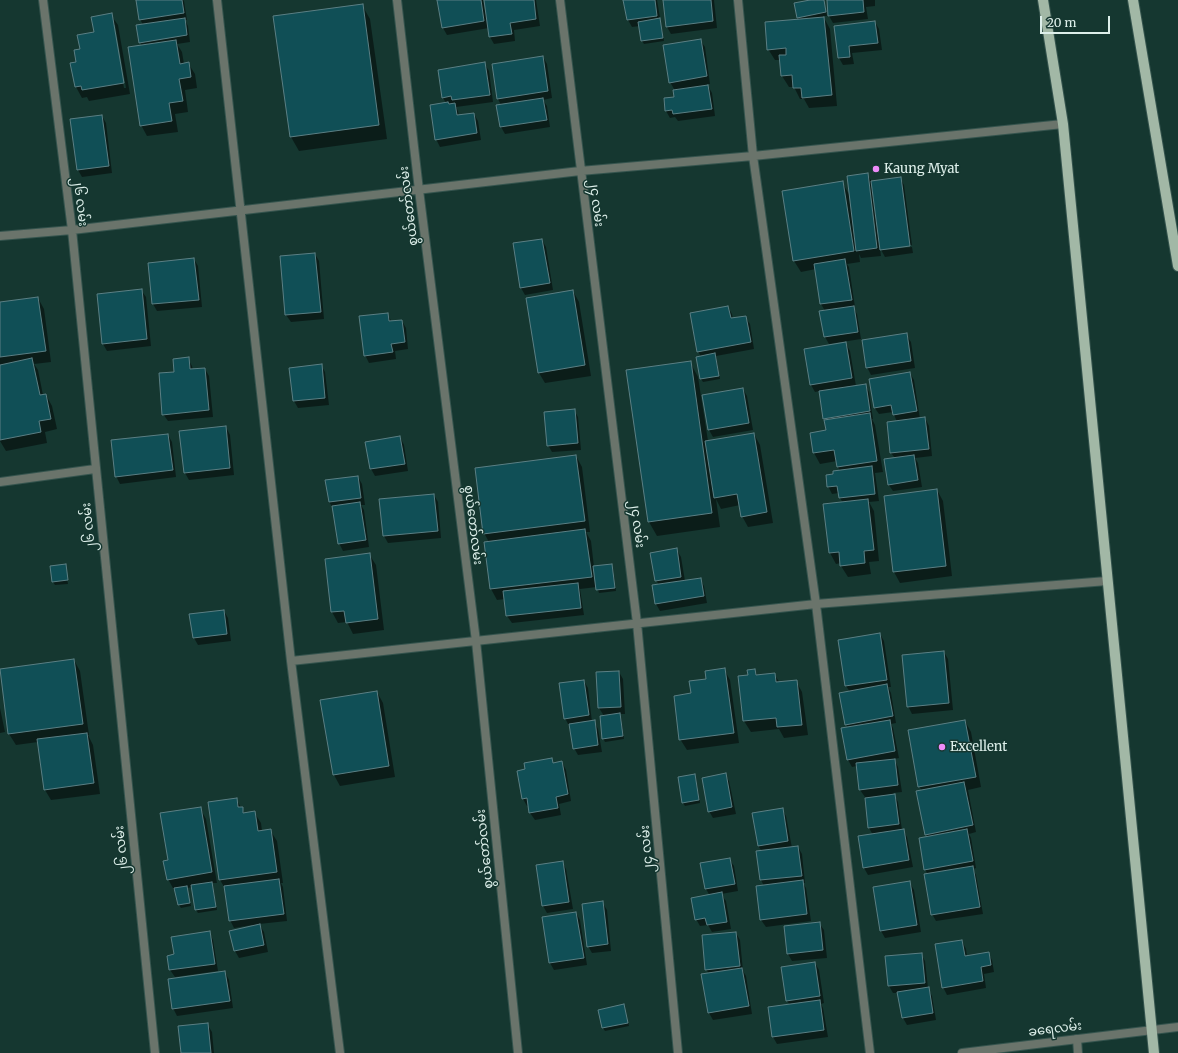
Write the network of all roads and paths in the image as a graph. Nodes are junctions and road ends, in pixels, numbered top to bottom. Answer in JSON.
{"nodes":[{"id":1,"x":43,"y":0,"type":"edge"},
{"id":2,"x":217,"y":0,"type":"edge"},
{"id":3,"x":397,"y":0,"type":"edge"},
{"id":4,"x":560,"y":0,"type":"edge"},
{"id":5,"x":738,"y":0,"type":"edge"},
{"id":6,"x":1043,"y":0,"type":"edge"},
{"id":7,"x":1133,"y":0,"type":"edge"},
{"id":8,"x":1063,"y":124,"type":"junction"},
{"id":9,"x":752,"y":156,"type":"junction"},
{"id":10,"x":580,"y":171,"type":"junction"},
{"id":11,"x":419,"y":190,"type":"junction"},
{"id":12,"x":239,"y":210,"type":"junction"},
{"id":13,"x":72,"y":230,"type":"junction"},
{"id":14,"x":0,"y":236,"type":"edge"},
{"id":15,"x":1178,"y":266,"type":"edge"},
{"id":16,"x":95,"y":469,"type":"junction"},
{"id":17,"x":0,"y":482,"type":"edge"},
{"id":18,"x":1107,"y":581,"type":"junction"},
{"id":19,"x":816,"y":604,"type":"junction"},
{"id":20,"x":637,"y":624,"type":"junction"},
{"id":21,"x":476,"y":641,"type":"junction"},
{"id":22,"x":290,"y":661,"type":"junction"},
{"id":23,"x":1178,"y":1027,"type":"edge"},
{"id":24,"x":1152,"y":1030,"type":"junction"},
{"id":25,"x":1077,"y":1039,"type":"junction"},
{"id":26,"x":155,"y":1053,"type":"edge"},
{"id":27,"x":340,"y":1053,"type":"edge"},
{"id":28,"x":518,"y":1053,"type":"edge"},
{"id":29,"x":678,"y":1053,"type":"edge"},
{"id":30,"x":870,"y":1053,"type":"edge"},
{"id":31,"x":962,"y":1053,"type":"edge"},
{"id":32,"x":1078,"y":1053,"type":"edge"},
{"id":33,"x":1154,"y":1053,"type":"edge"}],
"edges":[{"from":1,"to":13,"type":"street","name":"၂၆ လမ်း"},
{"from":2,"to":12,"type":"street"},
{"from":3,"to":11,"type":"street","name":"စွယ်တော်လမ်း"},
{"from":4,"to":10,"type":"street","name":"၂၄ လမ်း"},
{"from":5,"to":9,"type":"street"},
{"from":6,"to":8,"type":"main road"},
{"from":7,"to":15,"type":"main road"},
{"from":8,"to":9,"type":"street"},
{"from":8,"to":18,"type":"main road"},
{"from":9,"to":10,"type":"street"},
{"from":9,"to":19,"type":"street"},
{"from":10,"to":11,"type":"street"},
{"from":10,"to":20,"type":"street","name":"၂၄ လမ်း"},
{"from":11,"to":12,"type":"street"},
{"from":11,"to":21,"type":"street","name":"စွယ်တော်လမ်း"},
{"from":12,"to":13,"type":"street"},
{"from":12,"to":22,"type":"street"},
{"from":13,"to":14,"type":"street"},
{"from":13,"to":16,"type":"street","name":"၂၆ လမ်း"},
{"from":16,"to":17,"type":"street"},
{"from":16,"to":26,"type":"street","name":"၂၆ လမ်း"},
{"from":18,"to":19,"type":"street"},
{"from":18,"to":24,"type":"main road"},
{"from":19,"to":20,"type":"street"},
{"from":19,"to":30,"type":"street"},
{"from":20,"to":21,"type":"street"},
{"from":20,"to":29,"type":"street","name":"၂၄ လမ်း"},
{"from":21,"to":22,"type":"street"},
{"from":21,"to":28,"type":"street","name":"စွယ်တော်လမ်း"},
{"from":22,"to":27,"type":"street"},
{"from":23,"to":24,"type":"street","name":"ခရေလမ်း"},
{"from":24,"to":25,"type":"street","name":"ခရေလမ်း"},
{"from":24,"to":33,"type":"main road"},
{"from":25,"to":31,"type":"street","name":"ခရေလမ်း"},
{"from":25,"to":32,"type":"street"}]}
